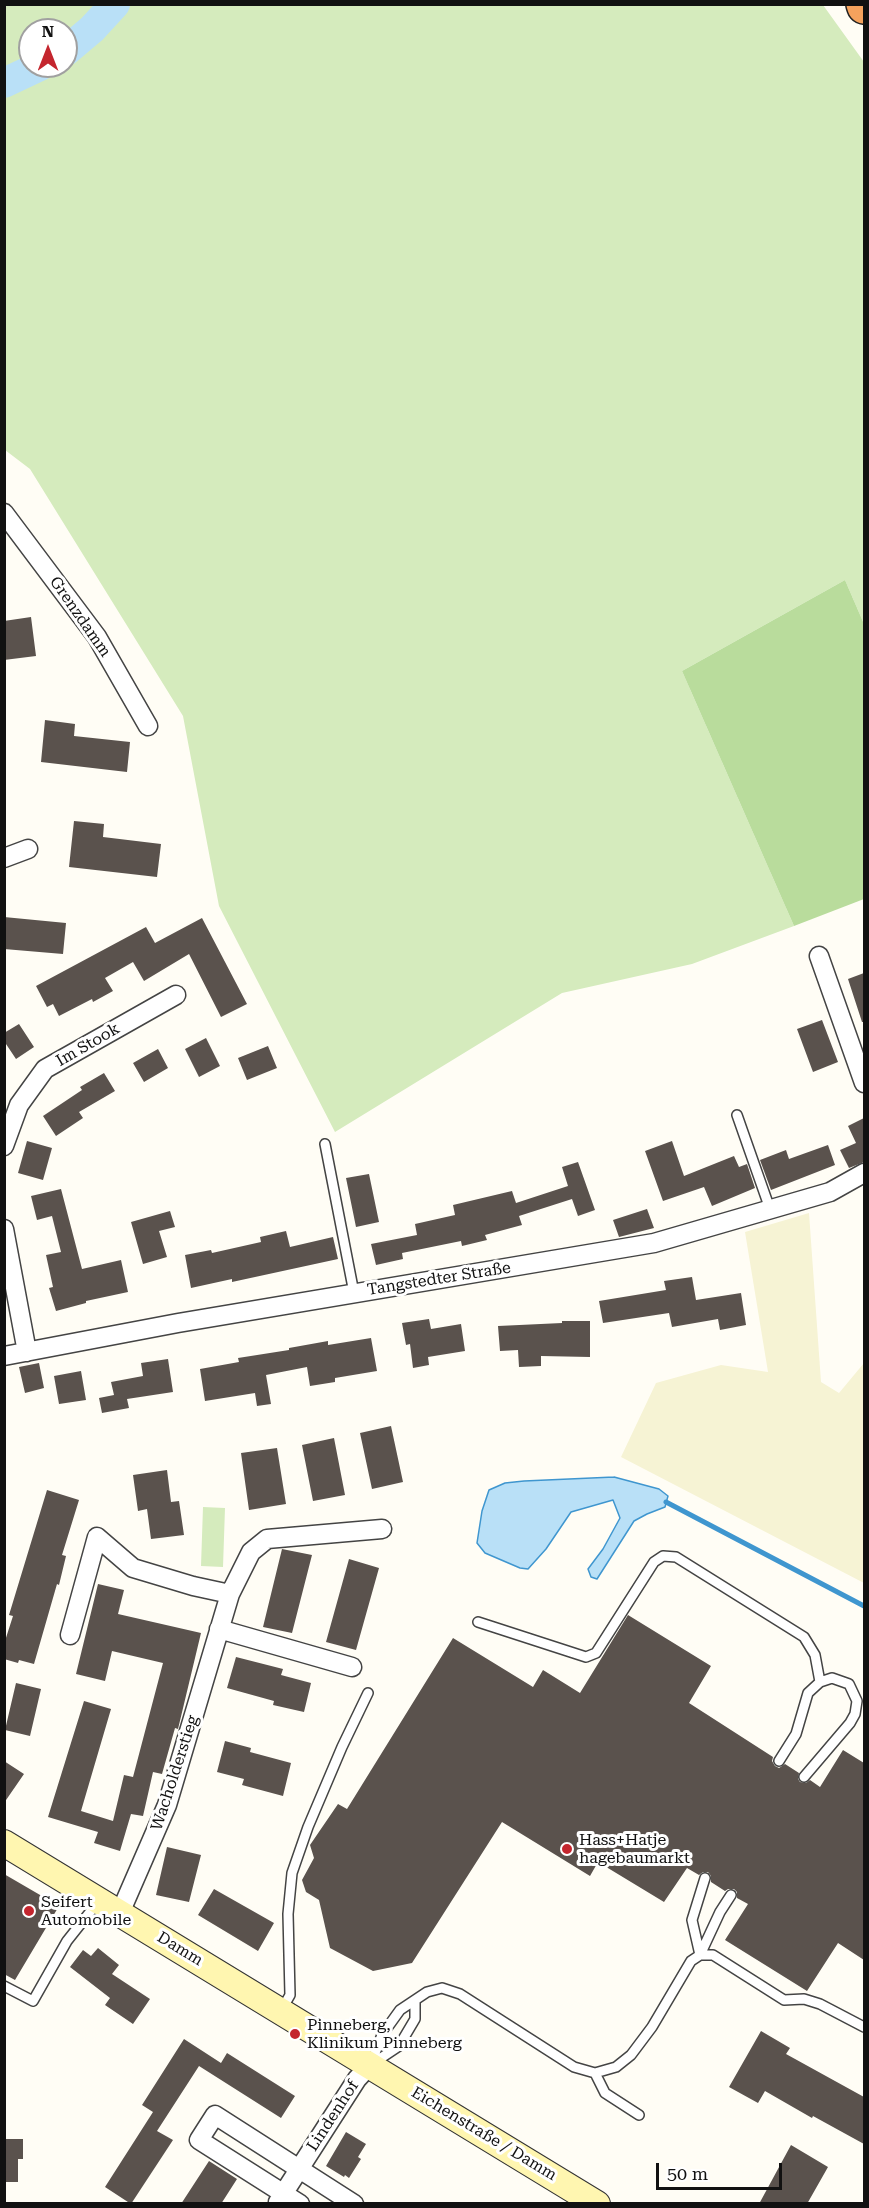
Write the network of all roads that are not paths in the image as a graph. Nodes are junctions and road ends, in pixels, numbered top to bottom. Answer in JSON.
{"nodes":[{"id":1,"x":4,"y":513,"type":"edge"},
{"id":2,"x":148,"y":726,"type":"dead end"},
{"id":3,"x":28,"y":849,"type":"dead end"},
{"id":4,"x":4,"y":858,"type":"edge"},
{"id":5,"x":819,"y":956,"type":"dead end"},
{"id":6,"x":176,"y":995,"type":"dead end"},
{"id":7,"x":864,"y":1083,"type":"edge"},
{"id":8,"x":737,"y":1115,"type":"dead end"},
{"id":9,"x":325,"y":1144,"type":"dead end"},
{"id":10,"x":4,"y":1146,"type":"edge"},
{"id":11,"x":862,"y":1176,"type":"edge"},
{"id":12,"x":770,"y":1209,"type":"junction"},
{"id":13,"x":4,"y":1229,"type":"edge"},
{"id":14,"x":354,"y":1293,"type":"junction"},
{"id":15,"x":27,"y":1352,"type":"junction"},
{"id":16,"x":4,"y":1356,"type":"edge"},
{"id":17,"x":382,"y":1529,"type":"dead end"},
{"id":18,"x":230,"y":1594,"type":"junction"},
{"id":19,"x":478,"y":1622,"type":"dead end"},
{"id":20,"x":219,"y":1629,"type":"junction"},
{"id":21,"x":70,"y":1635,"type":"dead end"},
{"id":22,"x":352,"y":1667,"type":"dead end"},
{"id":23,"x":820,"y":1682,"type":"junction"},
{"id":24,"x":368,"y":1693,"type":"dead end"},
{"id":25,"x":779,"y":1761,"type":"dead end"},
{"id":26,"x":804,"y":1777,"type":"dead end"},
{"id":27,"x":4,"y":1843,"type":"edge"},
{"id":28,"x":705,"y":1878,"type":"dead end"},
{"id":29,"x":731,"y":1895,"type":"dead end"},
{"id":30,"x":109,"y":1907,"type":"junction"},
{"id":31,"x":700,"y":1955,"type":"junction"},
{"id":32,"x":4,"y":1986,"type":"edge"},
{"id":33,"x":415,"y":2001,"type":"junction"},
{"id":34,"x":287,"y":2015,"type":"junction"},
{"id":35,"x":864,"y":2027,"type":"edge"},
{"id":36,"x":370,"y":2065,"type":"junction"},
{"id":37,"x":595,"y":2073,"type":"junction"},
{"id":38,"x":639,"y":2115,"type":"dead end"},
{"id":39,"x":299,"y":2169,"type":"junction"},
{"id":40,"x":280,"y":2198,"type":"edge"},
{"id":41,"x":300,"y":2204,"type":"edge"},
{"id":42,"x":354,"y":2204,"type":"edge"},
{"id":43,"x":597,"y":2204,"type":"edge"}],
"edges":[{"from":1,"to":2,"type":"street","name":"Grenzdamm"},
{"from":3,"to":4,"type":"street"},
{"from":5,"to":7,"type":"street"},
{"from":6,"to":10,"type":"street","name":"Im Stook"},
{"from":8,"to":12,"type":"lane"},
{"from":9,"to":14,"type":"lane"},
{"from":11,"to":12,"type":"street","name":"Tangstedter Straße"},
{"from":12,"to":14,"type":"street","name":"Tangstedter Straße"},
{"from":13,"to":15,"type":"street"},
{"from":14,"to":15,"type":"street","name":"Tangstedter Straße"},
{"from":15,"to":16,"type":"street","name":"Tangstedter Straße"},
{"from":17,"to":18,"type":"street","name":"Wacholderstieg"},
{"from":18,"to":20,"type":"street","name":"Wacholderstieg"},
{"from":18,"to":21,"type":"street"},
{"from":19,"to":23,"type":"lane"},
{"from":20,"to":22,"type":"street"},
{"from":20,"to":30,"type":"street","name":"Wacholderstieg"},
{"from":23,"to":25,"type":"lane"},
{"from":23,"to":26,"type":"lane"},
{"from":24,"to":34,"type":"lane"},
{"from":27,"to":30,"type":"main road","name":"Damm"},
{"from":28,"to":31,"type":"lane"},
{"from":29,"to":31,"type":"lane"},
{"from":30,"to":32,"type":"lane"},
{"from":30,"to":34,"type":"main road","name":"Damm"},
{"from":31,"to":35,"type":"lane"},
{"from":31,"to":37,"type":"lane"},
{"from":33,"to":36,"type":"lane"},
{"from":33,"to":36,"type":"lane"},
{"from":33,"to":37,"type":"lane"},
{"from":34,"to":36,"type":"main road","name":"Damm"},
{"from":36,"to":39,"type":"street","name":"Lindenhof"},
{"from":36,"to":43,"type":"main road","name":"Eichenstraße / Damm"},
{"from":37,"to":38,"type":"lane"},
{"from":39,"to":40,"type":"street","name":"Lindenhof"},
{"from":39,"to":40,"type":"street","name":"Lindenhof"},
{"from":39,"to":42,"type":"street","name":"Lindenhof"},
{"from":40,"to":41,"type":"street","name":"Lindenhof"}]}
